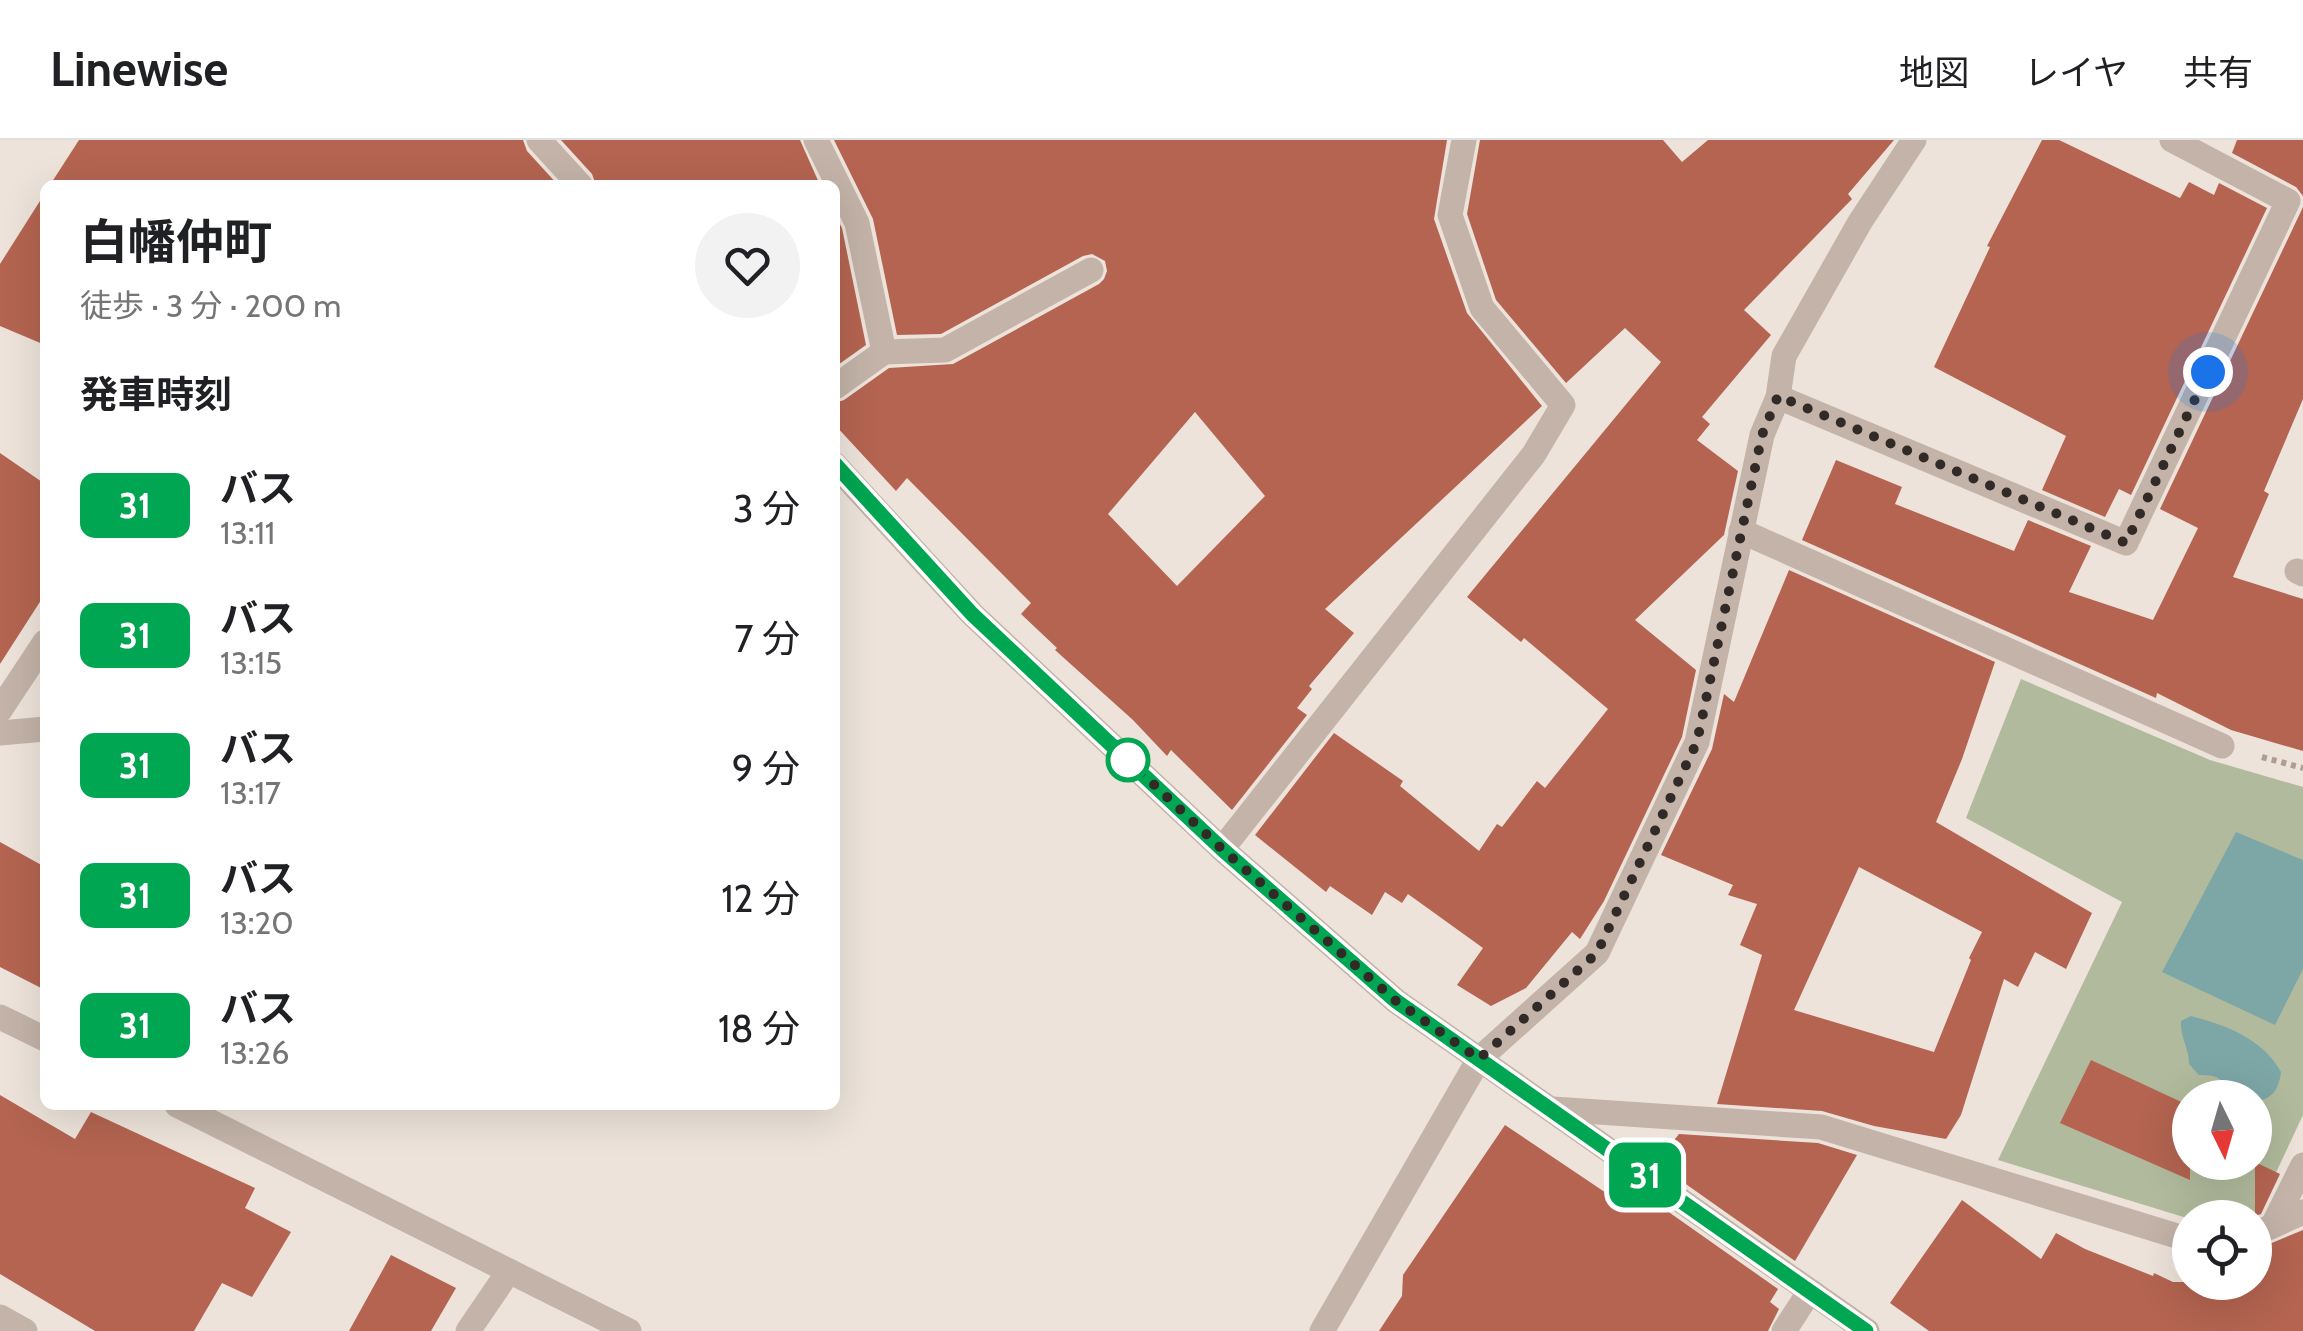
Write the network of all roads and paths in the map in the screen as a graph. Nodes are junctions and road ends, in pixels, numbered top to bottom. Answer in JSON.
{"nodes":[{"id":1,"x":539,"y":140,"type":"edge"},
{"id":2,"x":816,"y":140,"type":"edge"},
{"id":3,"x":1464,"y":140,"type":"edge"},
{"id":4,"x":1914,"y":140,"type":"edge"},
{"id":5,"x":2172,"y":140,"type":"edge"},
{"id":6,"x":575,"y":180,"type":"edge"},
{"id":7,"x":835,"y":180,"type":"edge"},
{"id":8,"x":840,"y":190,"type":"edge"},
{"id":9,"x":1091,"y":270,"type":"dead end"},
{"id":10,"x":884,"y":352,"type":"junction"},
{"id":11,"x":840,"y":383,"type":"edge"},
{"id":12,"x":1778,"y":396,"type":"junction"},
{"id":13,"x":840,"y":469,"type":"edge"},
{"id":14,"x":1742,"y":532,"type":"junction"},
{"id":15,"x":40,"y":650,"type":"edge"},
{"id":16,"x":0,"y":710,"type":"edge"},
{"id":17,"x":40,"y":729,"type":"edge"},
{"id":18,"x":0,"y":733,"type":"edge"},
{"id":19,"x":2222,"y":746,"type":"dead end"},
{"id":20,"x":1222,"y":849,"type":"junction"},
{"id":21,"x":0,"y":1017,"type":"edge"},
{"id":22,"x":40,"y":1037,"type":"edge"},
{"id":23,"x":1479,"y":1059,"type":"junction"},
{"id":24,"x":1551,"y":1109,"type":"junction"},
{"id":25,"x":186,"y":1110,"type":"edge"},
{"id":26,"x":2303,"y":1165,"type":"edge"},
{"id":27,"x":2303,"y":1212,"type":"edge"},
{"id":28,"x":2272,"y":1217,"type":"edge"},
{"id":29,"x":2272,"y":1226,"type":"edge"},
{"id":30,"x":2172,"y":1235,"type":"edge"},
{"id":31,"x":509,"y":1271,"type":"junction"},
{"id":32,"x":1810,"y":1292,"type":"junction"},
{"id":33,"x":0,"y":1317,"type":"edge"},
{"id":34,"x":25,"y":1331,"type":"edge"},
{"id":35,"x":468,"y":1331,"type":"edge"},
{"id":36,"x":630,"y":1331,"type":"edge"},
{"id":37,"x":1322,"y":1331,"type":"edge"},
{"id":38,"x":1784,"y":1331,"type":"edge"},
{"id":39,"x":1867,"y":1331,"type":"edge"}],
"edges":[{"from":1,"to":6,"type":"street"},
{"from":2,"to":7,"type":"street"},
{"from":3,"to":20,"type":"street"},
{"from":4,"to":12,"type":"street"},
{"from":5,"to":12,"type":"street"},
{"from":8,"to":10,"type":"street"},
{"from":9,"to":10,"type":"street"},
{"from":10,"to":11,"type":"street"},
{"from":12,"to":14,"type":"street"},
{"from":13,"to":20,"type":"street"},
{"from":14,"to":19,"type":"street"},
{"from":14,"to":23,"type":"street"},
{"from":15,"to":16,"type":"street"},
{"from":17,"to":18,"type":"street"},
{"from":20,"to":23,"type":"street"},
{"from":21,"to":22,"type":"street"},
{"from":23,"to":24,"type":"street"},
{"from":23,"to":37,"type":"street"},
{"from":24,"to":30,"type":"street"},
{"from":24,"to":32,"type":"street"},
{"from":25,"to":31,"type":"street"},
{"from":26,"to":28,"type":"street"},
{"from":27,"to":29,"type":"street"},
{"from":31,"to":35,"type":"street"},
{"from":31,"to":36,"type":"street"},
{"from":32,"to":38,"type":"street"},
{"from":32,"to":39,"type":"street"},
{"from":33,"to":34,"type":"street"}]}
